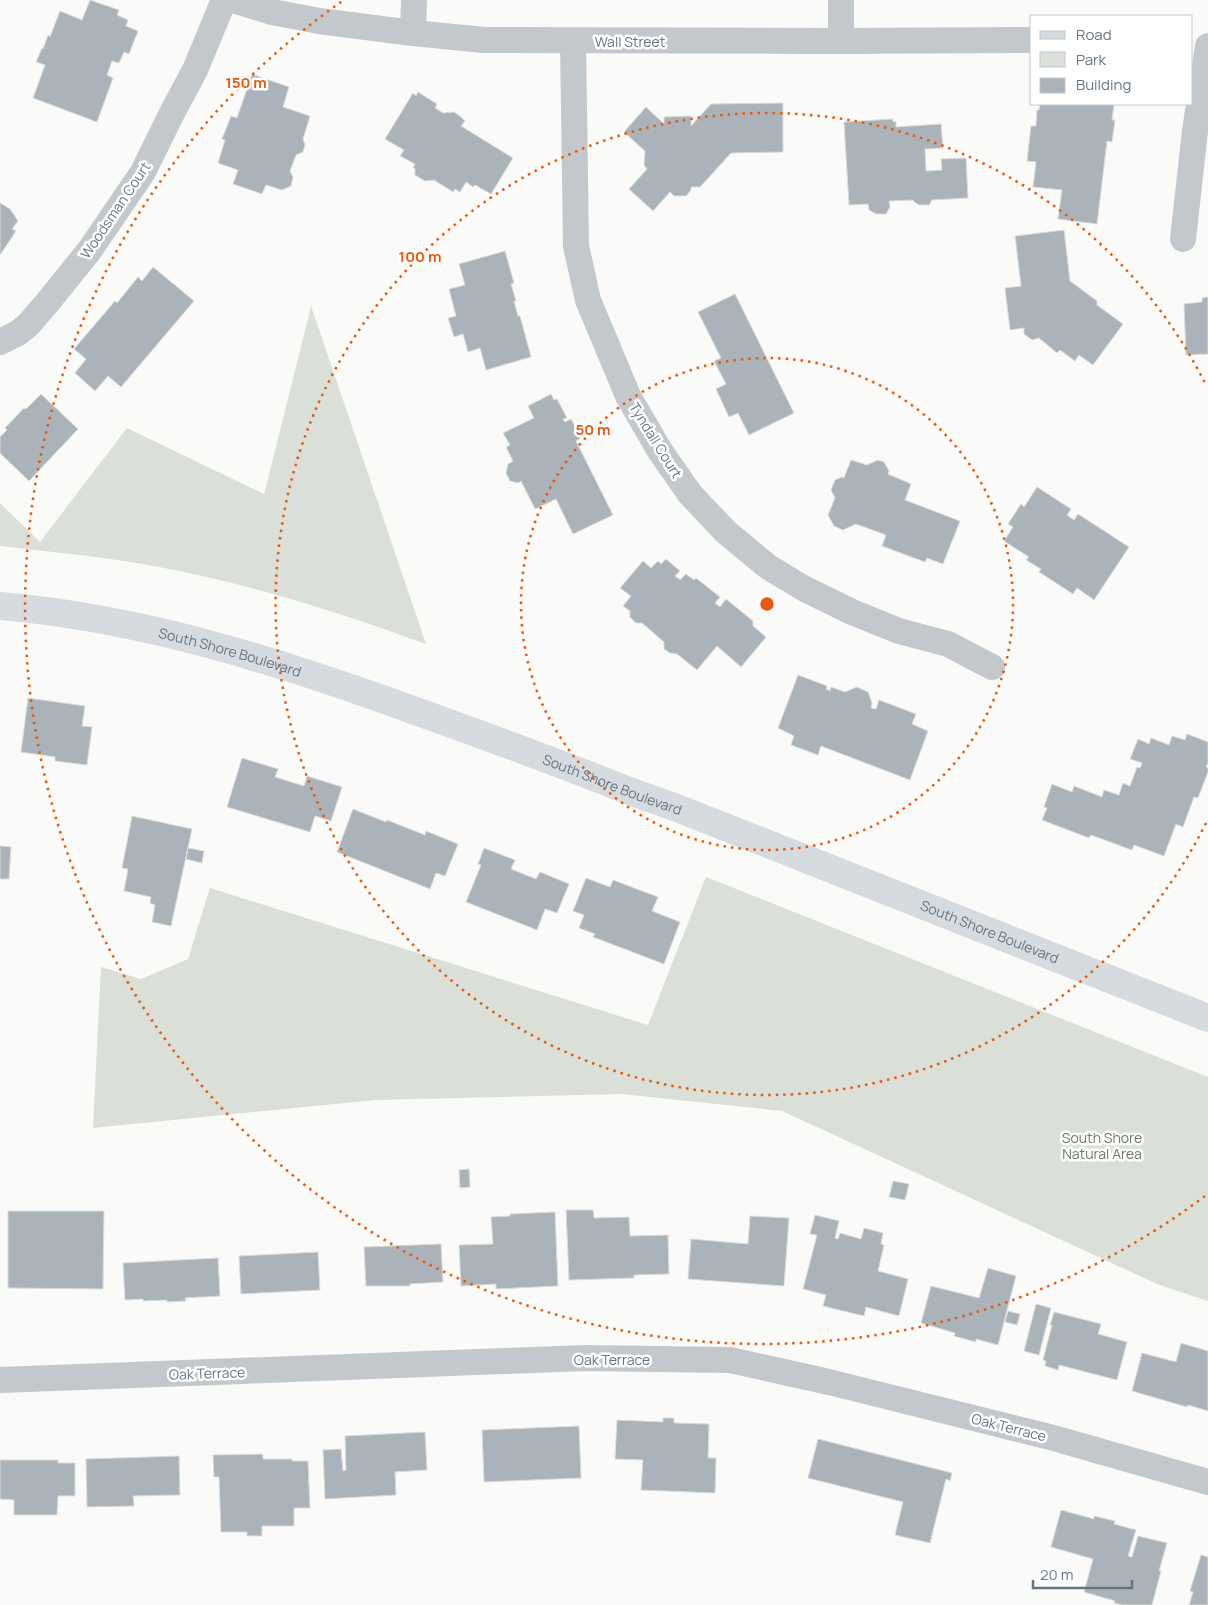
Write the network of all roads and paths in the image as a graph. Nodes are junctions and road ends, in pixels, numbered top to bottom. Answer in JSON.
{"nodes":[{"id":1,"x":224,"y":0,"type":"edge"},
{"id":2,"x":233,"y":0,"type":"edge"},
{"id":3,"x":414,"y":0,"type":"edge"},
{"id":4,"x":841,"y":0,"type":"edge"},
{"id":5,"x":413,"y":33,"type":"junction"},
{"id":6,"x":1193,"y":34,"type":"edge"},
{"id":7,"x":1208,"y":34,"type":"edge"},
{"id":8,"x":1030,"y":40,"type":"edge"},
{"id":9,"x":573,"y":42,"type":"junction"},
{"id":10,"x":841,"y":42,"type":"junction"},
{"id":11,"x":1208,"y":46,"type":"edge"},
{"id":12,"x":1183,"y":239,"type":"dead end"},
{"id":13,"x":0,"y":342,"type":"edge"},
{"id":14,"x":0,"y":606,"type":"edge"},
{"id":15,"x":992,"y":666,"type":"dead end"},
{"id":16,"x":1208,"y":1018,"type":"edge"},
{"id":17,"x":0,"y":1380,"type":"edge"},
{"id":18,"x":1208,"y":1482,"type":"edge"}],
"edges":[{"from":1,"to":13,"type":"street","name":"Woodsman Court"},
{"from":2,"to":5,"type":"street","name":"Wall Street"},
{"from":3,"to":5,"type":"street"},
{"from":4,"to":10,"type":"street"},
{"from":5,"to":9,"type":"street","name":"Wall Street"},
{"from":6,"to":7,"type":"street"},
{"from":8,"to":10,"type":"street","name":"Wall Street"},
{"from":9,"to":10,"type":"street","name":"Wall Street"},
{"from":9,"to":15,"type":"street","name":"Tyndall Court"},
{"from":11,"to":12,"type":"street"},
{"from":14,"to":16,"type":"main road","name":"South Shore Boulevard"},
{"from":17,"to":18,"type":"street","name":"Oak Terrace"}]}
